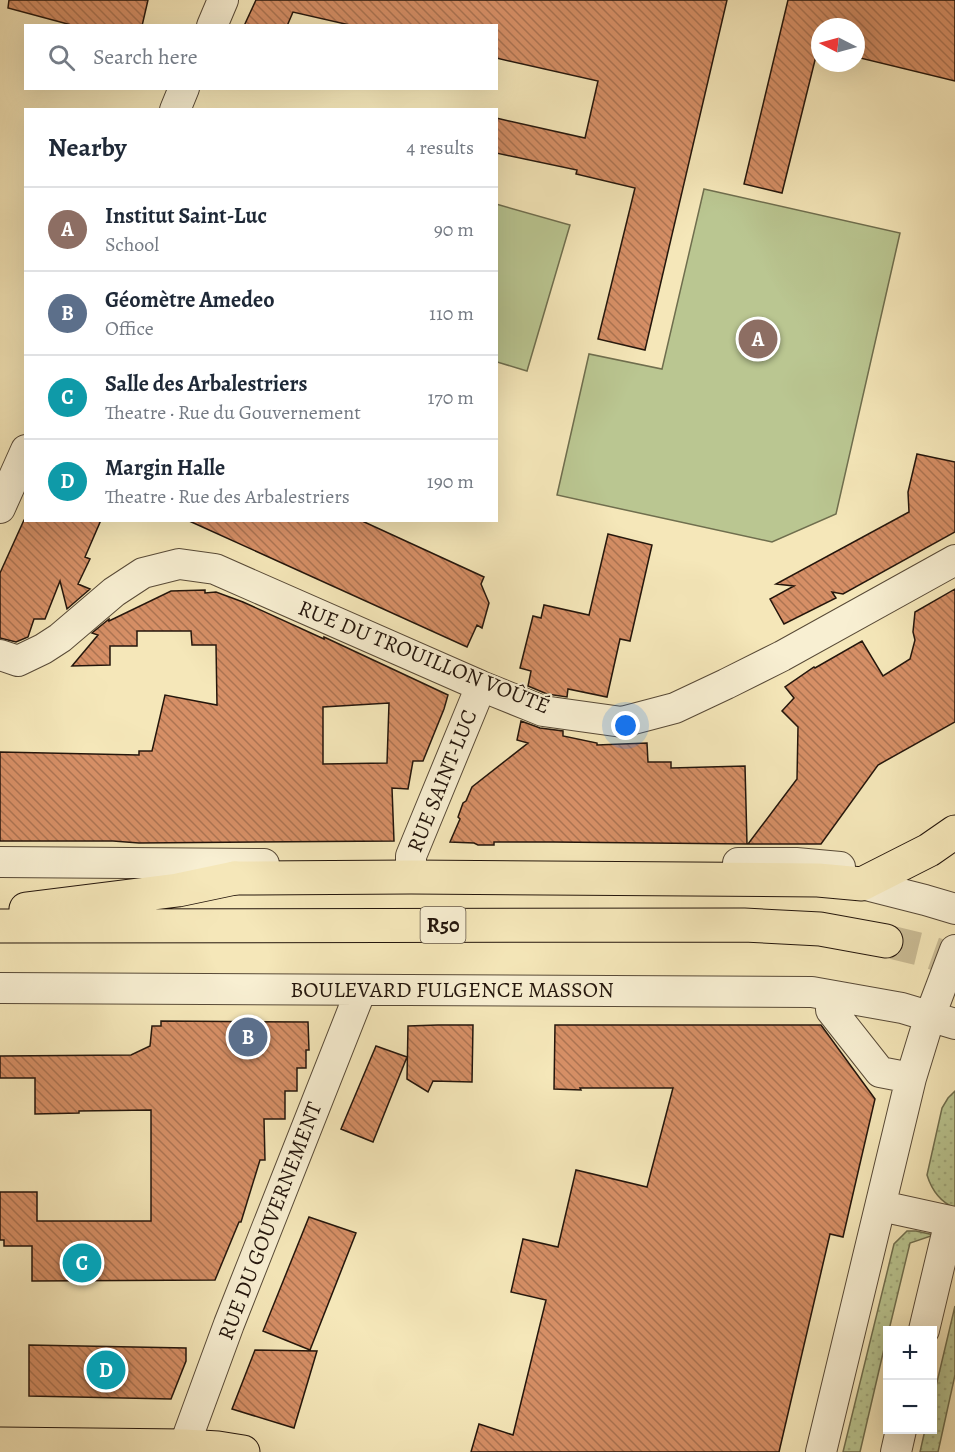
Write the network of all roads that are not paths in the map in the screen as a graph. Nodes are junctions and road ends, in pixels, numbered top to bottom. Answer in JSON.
{"nodes":[{"id":1,"x":223,"y":0,"type":"edge"},
{"id":2,"x":213,"y":24,"type":"edge"},
{"id":3,"x":183,"y":90,"type":"edge"},
{"id":4,"x":176,"y":108,"type":"edge"},
{"id":5,"x":24,"y":454,"type":"edge"},
{"id":6,"x":0,"y":508,"type":"edge"},
{"id":7,"x":955,"y":561,"type":"edge"},
{"id":8,"x":0,"y":655,"type":"edge"},
{"id":9,"x":481,"y":686,"type":"junction"},
{"id":10,"x":955,"y":832,"type":"edge"},
{"id":11,"x":0,"y":862,"type":"edge"},
{"id":12,"x":285,"y":864,"type":"junction"},
{"id":13,"x":820,"y":865,"type":"junction"},
{"id":14,"x":897,"y":866,"type":"junction"},
{"id":15,"x":410,"y":870,"type":"junction"},
{"id":16,"x":0,"y":878,"type":"edge"},
{"id":17,"x":235,"y":878,"type":"junction"},
{"id":18,"x":854,"y":884,"type":"junction"},
{"id":19,"x":953,"y":908,"type":"edge"},
{"id":20,"x":0,"y":912,"type":"edge"},
{"id":21,"x":0,"y":926,"type":"edge"},
{"id":22,"x":886,"y":941,"type":"tunnel mouth"},
{"id":23,"x":955,"y":950,"type":"edge"},
{"id":24,"x":0,"y":988,"type":"edge"},
{"id":25,"x":361,"y":990,"type":"junction"},
{"id":26,"x":832,"y":996,"type":"junction"},
{"id":27,"x":929,"y":1016,"type":"edge"},
{"id":28,"x":909,"y":1089,"type":"junction"},
{"id":29,"x":881,"y":1206,"type":"junction"},
{"id":30,"x":953,"y":1221,"type":"edge"},
{"id":31,"x":925,"y":1326,"type":"edge"},
{"id":32,"x":901,"y":1434,"type":"edge"},
{"id":33,"x":0,"y":1444,"type":"edge"},
{"id":34,"x":183,"y":1449,"type":"edge"},
{"id":35,"x":228,"y":1451,"type":"edge"},
{"id":36,"x":821,"y":1452,"type":"edge"},
{"id":37,"x":896,"y":1452,"type":"edge"}],
"edges":[{"from":1,"to":2,"type":"street"},
{"from":3,"to":4,"type":"street"},
{"from":5,"to":6,"type":"street"},
{"from":7,"to":9,"type":"street","name":"RUE DU TROUILLON VOÛTÉ"},
{"from":8,"to":9,"type":"street","name":"RUE DU TROUILLON VOÛTÉ"},
{"from":9,"to":15,"type":"street","name":"RUE SAINT-LUC"},
{"from":10,"to":14,"type":"main road"},
{"from":11,"to":12,"type":"street"},
{"from":12,"to":15,"type":"street"},
{"from":12,"to":17,"type":"street"},
{"from":13,"to":14,"type":"street"},
{"from":13,"to":15,"type":"street"},
{"from":13,"to":18,"type":"street"},
{"from":14,"to":18,"type":"main road"},
{"from":15,"to":17,"type":"main road"},
{"from":15,"to":18,"type":"main road"},
{"from":16,"to":17,"type":"street"},
{"from":17,"to":20,"type":"main road"},
{"from":18,"to":19,"type":"street"},
{"from":21,"to":22,"type":"main road","number":"R50"},
{"from":23,"to":27,"type":"street"},
{"from":24,"to":25,"type":"street","name":"BOULEVARD FULGENCE MASSON"},
{"from":25,"to":26,"type":"street","name":"BOULEVARD FULGENCE MASSON"},
{"from":25,"to":34,"type":"street","name":"RUE DU GOUVERNEMENT"},
{"from":26,"to":27,"type":"street","name":"BOULEVARD FULGENCE MASSON"},
{"from":26,"to":28,"type":"street"},
{"from":27,"to":28,"type":"street"},
{"from":28,"to":29,"type":"street"},
{"from":29,"to":30,"type":"street"},
{"from":29,"to":36,"type":"street"},
{"from":30,"to":31,"type":"street"},
{"from":32,"to":37,"type":"street"},
{"from":33,"to":34,"type":"main road"},
{"from":34,"to":35,"type":"main road"}]}
